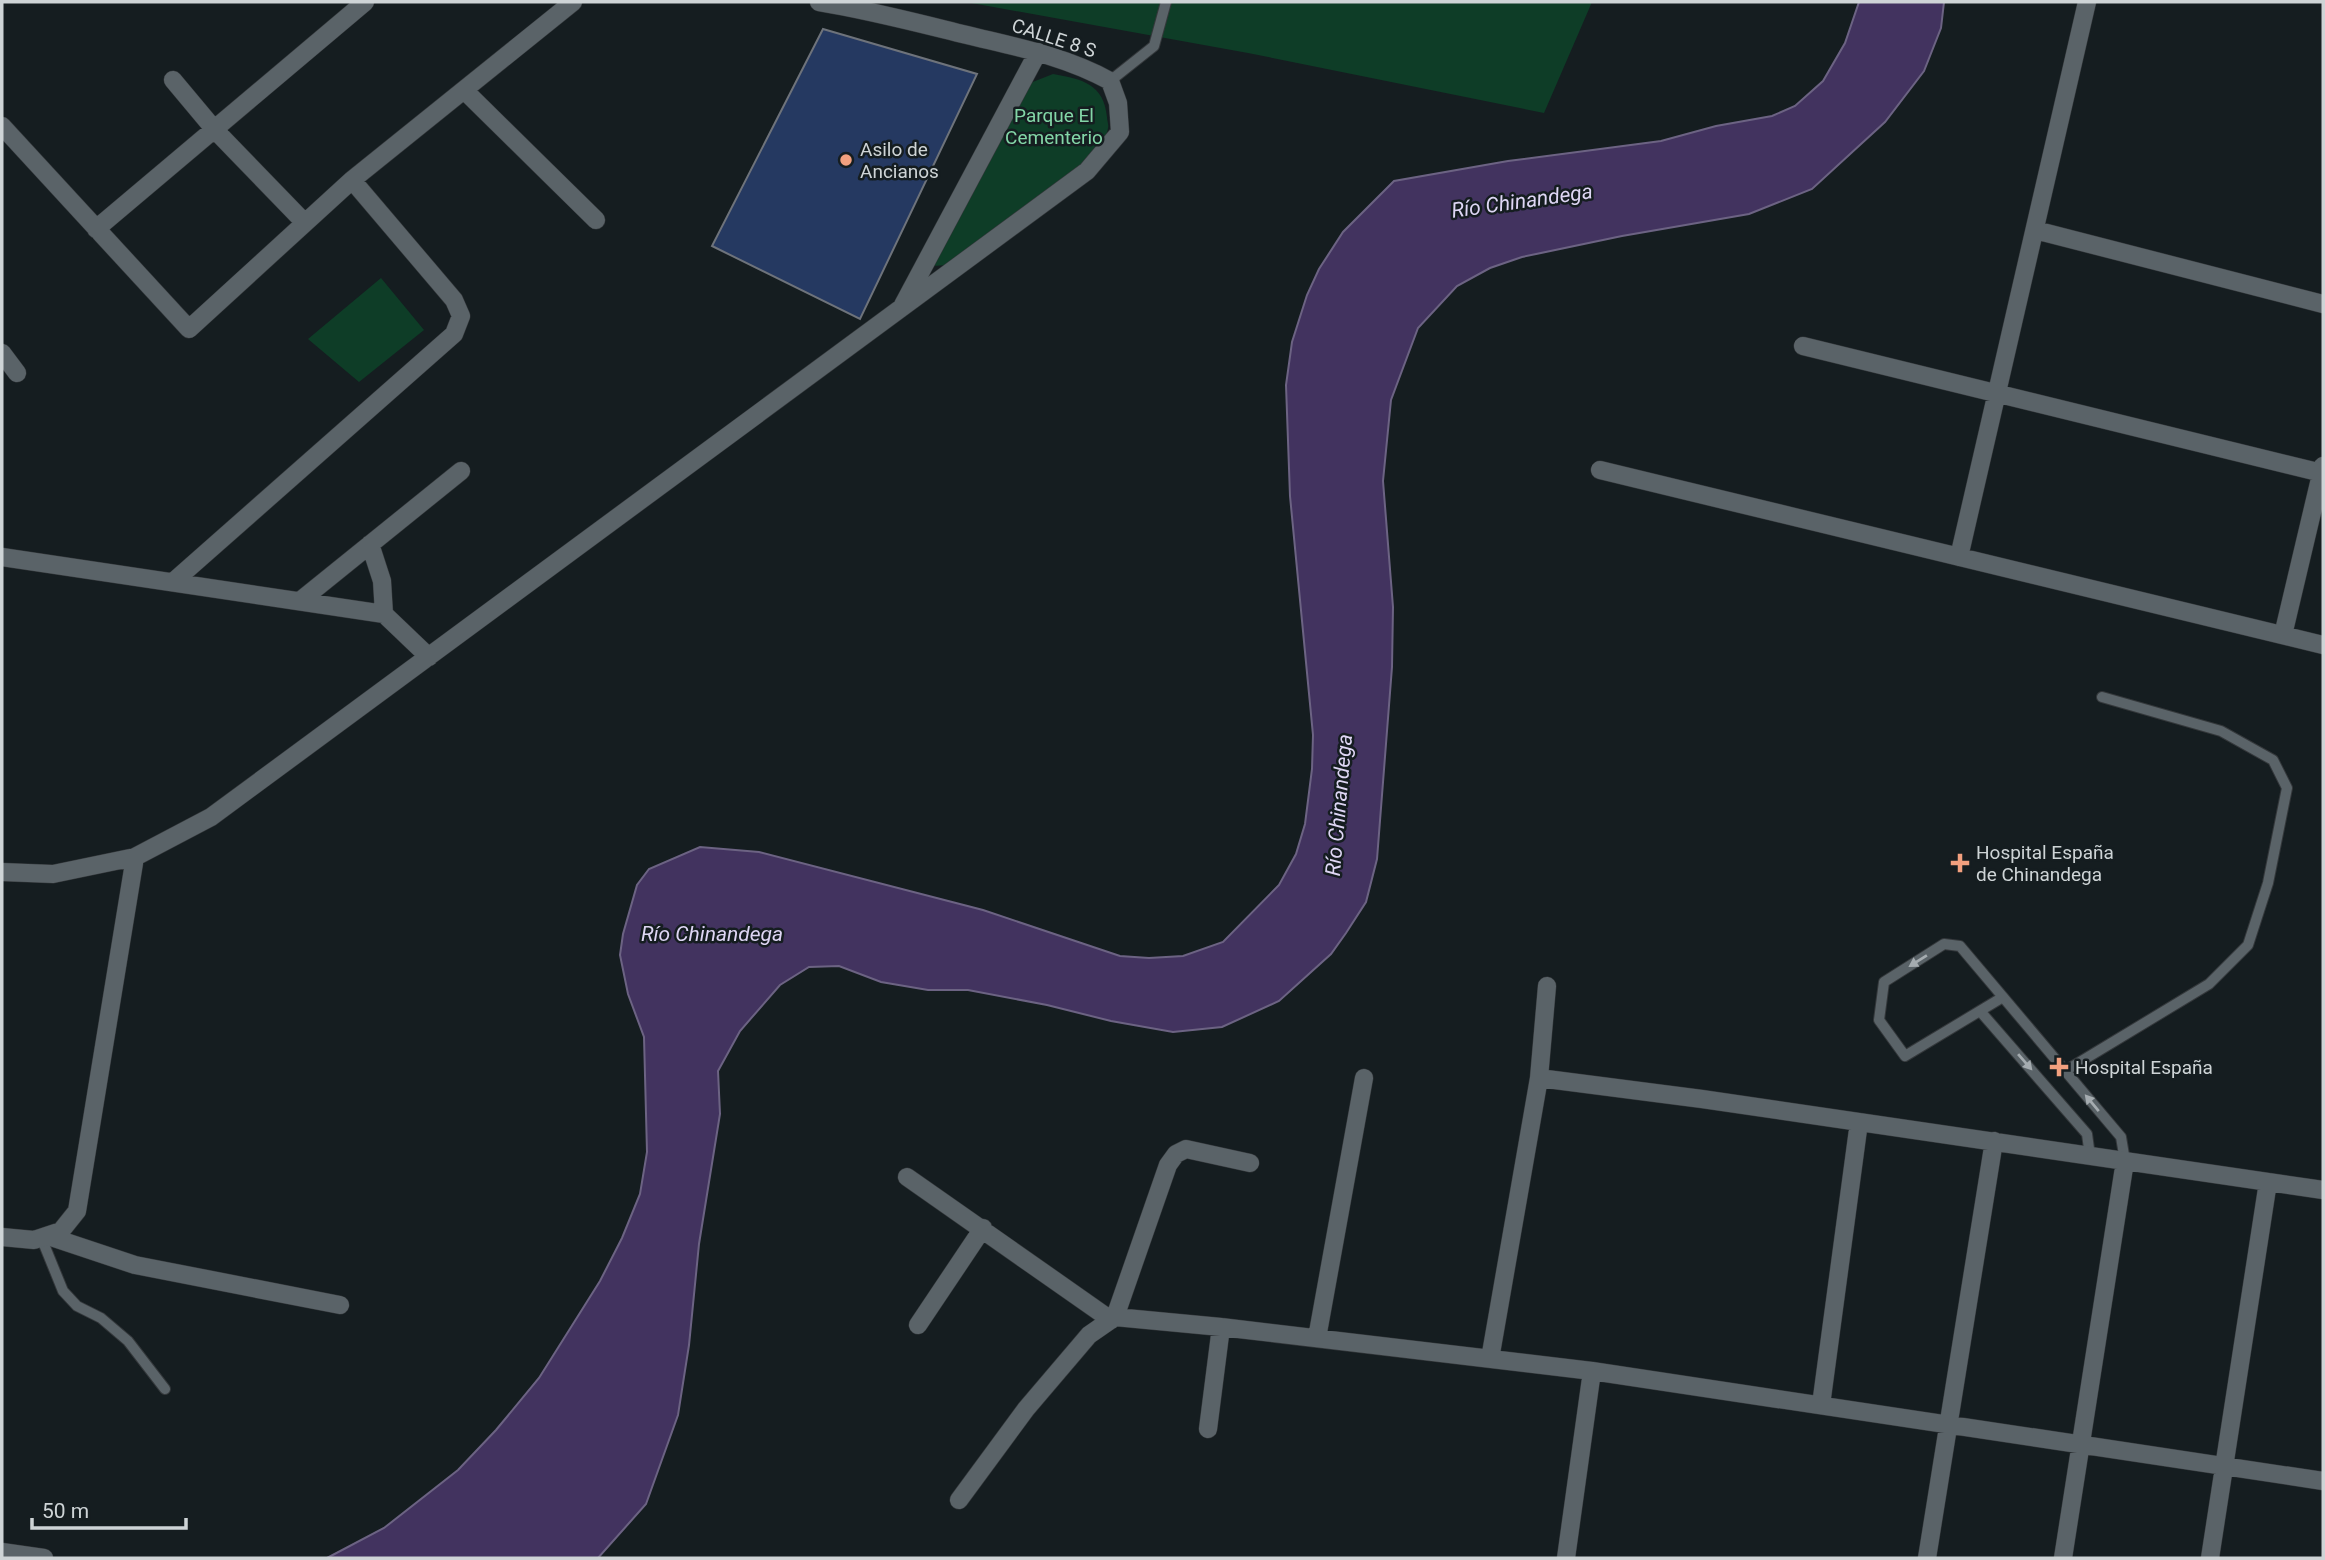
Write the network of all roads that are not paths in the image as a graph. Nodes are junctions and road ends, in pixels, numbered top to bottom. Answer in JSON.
{"nodes":[{"id":1,"x":365,"y":2,"type":"edge"},
{"id":2,"x":573,"y":2,"type":"edge"},
{"id":3,"x":820,"y":2,"type":"edge"},
{"id":4,"x":1166,"y":2,"type":"edge"},
{"id":5,"x":2087,"y":2,"type":"edge"},
{"id":6,"x":863,"y":5,"type":"edge"},
{"id":7,"x":1038,"y":52,"type":"junction"},
{"id":8,"x":173,"y":80,"type":"dead end"},
{"id":9,"x":1110,"y":81,"type":"junction"},
{"id":10,"x":464,"y":90,"type":"junction"},
{"id":11,"x":2,"y":126,"type":"edge"},
{"id":12,"x":214,"y":129,"type":"junction"},
{"id":13,"x":352,"y":180,"type":"junction"},
{"id":14,"x":596,"y":220,"type":"dead end"},
{"id":15,"x":305,"y":223,"type":"junction"},
{"id":16,"x":96,"y":229,"type":"junction"},
{"id":17,"x":2035,"y":230,"type":"junction"},
{"id":18,"x":2323,"y":304,"type":"edge"},
{"id":19,"x":899,"y":311,"type":"junction"},
{"id":20,"x":1804,"y":346,"type":"dead end"},
{"id":21,"x":2,"y":353,"type":"edge"},
{"id":22,"x":17,"y":373,"type":"dead end"},
{"id":23,"x":1997,"y":393,"type":"junction"},
{"id":24,"x":1600,"y":470,"type":"dead end"},
{"id":25,"x":2323,"y":470,"type":"edge"},
{"id":26,"x":461,"y":471,"type":"dead end"},
{"id":27,"x":370,"y":544,"type":"junction"},
{"id":28,"x":2,"y":556,"type":"edge"},
{"id":29,"x":1959,"y":557,"type":"junction"},
{"id":30,"x":173,"y":582,"type":"junction"},
{"id":31,"x":300,"y":601,"type":"junction"},
{"id":32,"x":384,"y":614,"type":"junction"},
{"id":33,"x":2283,"y":635,"type":"junction"},
{"id":34,"x":2323,"y":645,"type":"edge"},
{"id":35,"x":429,"y":657,"type":"junction"},
{"id":36,"x":2102,"y":697,"type":"dead end"},
{"id":37,"x":135,"y":857,"type":"junction"},
{"id":38,"x":2,"y":872,"type":"edge"},
{"id":39,"x":1546,"y":986,"type":"dead end"},
{"id":40,"x":2003,"y":997,"type":"junction"},
{"id":41,"x":1980,"y":1011,"type":"junction"},
{"id":42,"x":2065,"y":1071,"type":"junction"},
{"id":43,"x":1539,"y":1077,"type":"junction"},
{"id":44,"x":1364,"y":1078,"type":"dead end"},
{"id":45,"x":1859,"y":1122,"type":"junction"},
{"id":46,"x":1994,"y":1141,"type":"junction"},
{"id":47,"x":2090,"y":1156,"type":"junction"},
{"id":48,"x":2125,"y":1161,"type":"junction"},
{"id":49,"x":1250,"y":1163,"type":"dead end"},
{"id":50,"x":907,"y":1177,"type":"dead end"},
{"id":51,"x":2269,"y":1182,"type":"junction"},
{"id":52,"x":2323,"y":1190,"type":"edge"},
{"id":53,"x":983,"y":1228,"type":"junction"},
{"id":54,"x":2,"y":1237,"type":"edge"},
{"id":55,"x":45,"y":1237,"type":"junction"},
{"id":56,"x":340,"y":1305,"type":"dead end"},
{"id":57,"x":1113,"y":1319,"type":"junction"},
{"id":58,"x":918,"y":1325,"type":"dead end"},
{"id":59,"x":1221,"y":1326,"type":"junction"},
{"id":60,"x":1317,"y":1338,"type":"junction"},
{"id":61,"x":1490,"y":1359,"type":"junction"},
{"id":62,"x":1592,"y":1371,"type":"junction"},
{"id":63,"x":165,"y":1389,"type":"dead end"},
{"id":64,"x":1821,"y":1405,"type":"junction"},
{"id":65,"x":1949,"y":1423,"type":"junction"},
{"id":66,"x":1209,"y":1429,"type":"dead end"},
{"id":67,"x":2080,"y":1447,"type":"junction"},
{"id":68,"x":2223,"y":1467,"type":"junction"},
{"id":69,"x":2323,"y":1482,"type":"edge"},
{"id":70,"x":959,"y":1500,"type":"dead end"},
{"id":71,"x":2,"y":1552,"type":"edge"},
{"id":72,"x":44,"y":1558,"type":"edge"},
{"id":73,"x":1566,"y":1558,"type":"edge"},
{"id":74,"x":1927,"y":1558,"type":"edge"},
{"id":75,"x":2063,"y":1558,"type":"edge"},
{"id":76,"x":2210,"y":1558,"type":"edge"}],
"edges":[{"from":1,"to":12,"type":"street"},
{"from":2,"to":10,"type":"street"},
{"from":3,"to":6,"type":"street","name":"CALLE 8 S"},
{"from":4,"to":9,"type":"lane"},
{"from":5,"to":17,"type":"street"},
{"from":6,"to":7,"type":"street","name":"CALLE 8 S"},
{"from":7,"to":9,"type":"street","name":"CALLE 8 S"},
{"from":7,"to":19,"type":"street"},
{"from":8,"to":12,"type":"street"},
{"from":9,"to":19,"type":"street"},
{"from":10,"to":13,"type":"street"},
{"from":10,"to":14,"type":"street"},
{"from":11,"to":16,"type":"street"},
{"from":12,"to":15,"type":"street"},
{"from":12,"to":16,"type":"street"},
{"from":13,"to":15,"type":"street"},
{"from":13,"to":30,"type":"street"},
{"from":15,"to":16,"type":"street"},
{"from":17,"to":18,"type":"street"},
{"from":17,"to":23,"type":"street"},
{"from":19,"to":35,"type":"street"},
{"from":20,"to":23,"type":"street"},
{"from":21,"to":22,"type":"street"},
{"from":23,"to":25,"type":"street"},
{"from":23,"to":29,"type":"street"},
{"from":24,"to":29,"type":"street"},
{"from":25,"to":33,"type":"street"},
{"from":26,"to":27,"type":"street"},
{"from":27,"to":31,"type":"street"},
{"from":27,"to":32,"type":"street"},
{"from":28,"to":30,"type":"street"},
{"from":29,"to":33,"type":"street"},
{"from":30,"to":31,"type":"street"},
{"from":31,"to":32,"type":"street"},
{"from":32,"to":35,"type":"street"},
{"from":33,"to":34,"type":"street"},
{"from":35,"to":37,"type":"street"},
{"from":36,"to":42,"type":"lane"},
{"from":37,"to":38,"type":"street"},
{"from":37,"to":55,"type":"street"},
{"from":39,"to":43,"type":"street"},
{"from":40,"to":41,"type":"lane"},
{"from":40,"to":41,"type":"lane","one_way":true},
{"from":40,"to":42,"type":"lane"},
{"from":41,"to":47,"type":"lane","one_way":true},
{"from":48,"to":42,"type":"lane","one_way":true},
{"from":43,"to":45,"type":"street"},
{"from":43,"to":61,"type":"street"},
{"from":44,"to":60,"type":"street"},
{"from":45,"to":46,"type":"street"},
{"from":45,"to":64,"type":"street"},
{"from":46,"to":47,"type":"street"},
{"from":46,"to":65,"type":"street"},
{"from":47,"to":48,"type":"street"},
{"from":48,"to":51,"type":"street"},
{"from":48,"to":67,"type":"street"},
{"from":49,"to":57,"type":"street"},
{"from":50,"to":53,"type":"street"},
{"from":51,"to":52,"type":"street"},
{"from":51,"to":68,"type":"street"},
{"from":53,"to":57,"type":"street"},
{"from":53,"to":58,"type":"street"},
{"from":54,"to":55,"type":"street"},
{"from":55,"to":56,"type":"street"},
{"from":55,"to":63,"type":"lane"},
{"from":57,"to":59,"type":"street"},
{"from":57,"to":70,"type":"street"},
{"from":59,"to":60,"type":"street"},
{"from":59,"to":66,"type":"street"},
{"from":60,"to":61,"type":"street"},
{"from":61,"to":62,"type":"street"},
{"from":62,"to":64,"type":"street"},
{"from":62,"to":73,"type":"street"},
{"from":64,"to":65,"type":"street"},
{"from":65,"to":67,"type":"street"},
{"from":65,"to":74,"type":"street"},
{"from":67,"to":68,"type":"street"},
{"from":67,"to":75,"type":"street"},
{"from":68,"to":69,"type":"street"},
{"from":68,"to":76,"type":"street"},
{"from":71,"to":72,"type":"street"}]}
